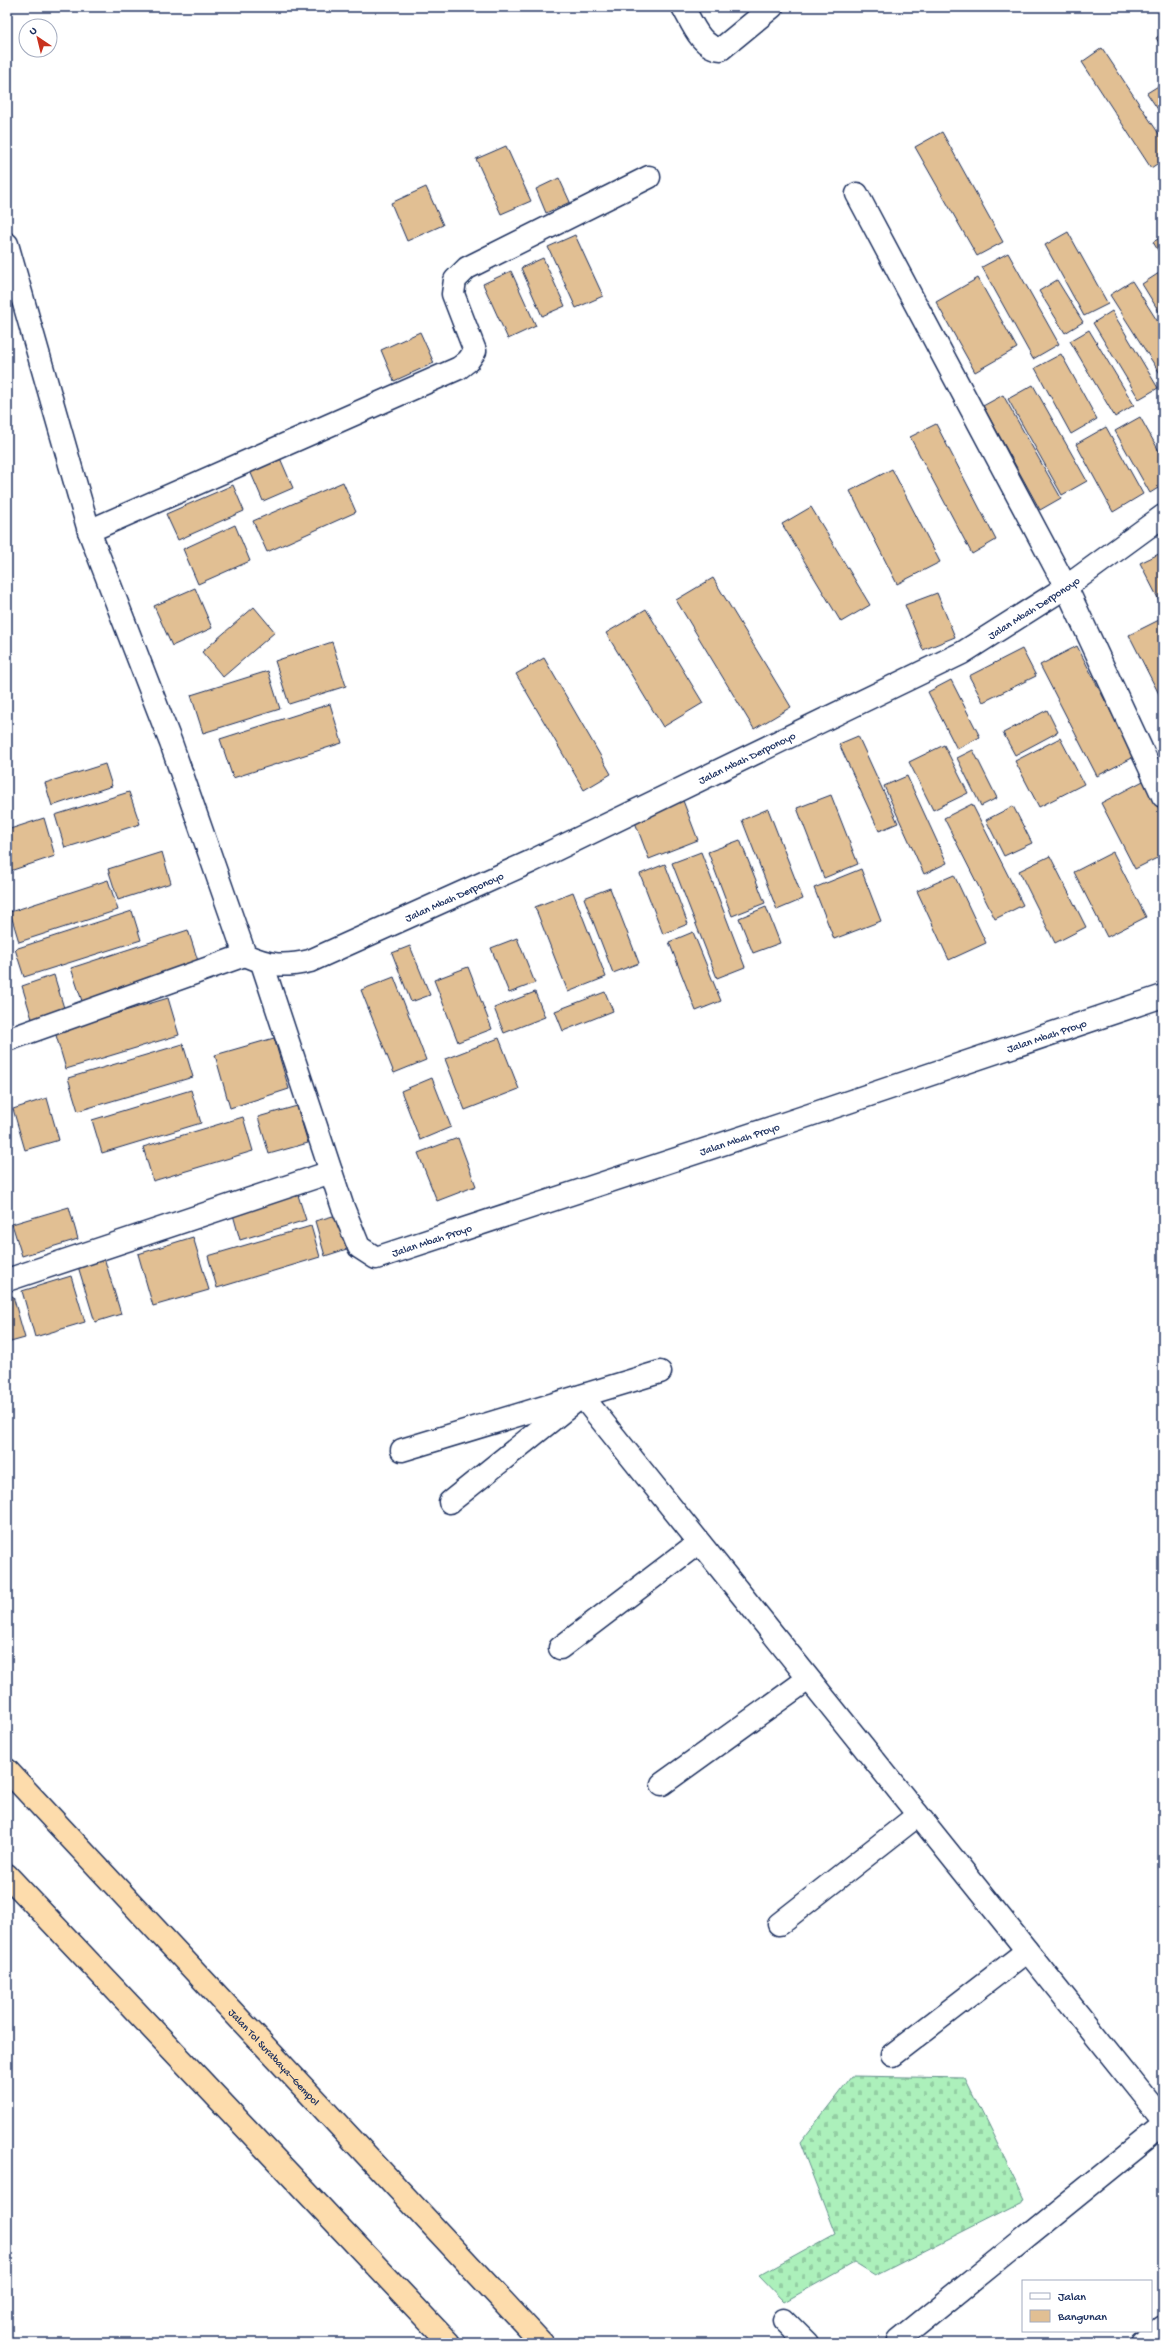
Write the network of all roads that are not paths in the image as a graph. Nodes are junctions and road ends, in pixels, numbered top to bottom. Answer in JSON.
{"nodes":[{"id":1,"x":683,"y":7,"type":"edge"},
{"id":2,"x":772,"y":7,"type":"edge"},
{"id":3,"x":650,"y":178,"type":"dead end"},
{"id":4,"x":858,"y":194,"type":"dead end"},
{"id":5,"x":7,"y":244,"type":"edge"},
{"id":6,"x":1163,"y":516,"type":"edge"},
{"id":7,"x":89,"y":531,"type":"junction"},
{"id":8,"x":1066,"y":587,"type":"junction"},
{"id":9,"x":1163,"y":796,"type":"edge"},
{"id":10,"x":254,"y":959,"type":"junction"},
{"id":11,"x":1163,"y":996,"type":"edge"},
{"id":12,"x":7,"y":1040,"type":"edge"},
{"id":13,"x":331,"y":1172,"type":"junction"},
{"id":14,"x":7,"y":1280,"type":"edge"},
{"id":15,"x":660,"y":1372,"type":"dead end"},
{"id":16,"x":582,"y":1396,"type":"junction"},
{"id":17,"x":402,"y":1450,"type":"dead end"},
{"id":18,"x":450,"y":1502,"type":"dead end"},
{"id":19,"x":698,"y":1543,"type":"junction"},
{"id":20,"x":560,"y":1648,"type":"dead end"},
{"id":21,"x":808,"y":1679,"type":"junction"},
{"id":22,"x":7,"y":1770,"type":"edge"},
{"id":23,"x":662,"y":1784,"type":"dead end"},
{"id":24,"x":918,"y":1815,"type":"junction"},
{"id":25,"x":7,"y":1875,"type":"edge"},
{"id":26,"x":779,"y":1924,"type":"dead end"},
{"id":27,"x":1027,"y":1951,"type":"junction"},
{"id":28,"x":892,"y":2055,"type":"dead end"},
{"id":29,"x":1163,"y":2120,"type":"edge"},
{"id":30,"x":1163,"y":2126,"type":"edge"},
{"id":31,"x":784,"y":2320,"type":"dead end"},
{"id":32,"x":1163,"y":2327,"type":"edge"},
{"id":33,"x":449,"y":2343,"type":"edge"},
{"id":34,"x":542,"y":2343,"type":"edge"},
{"id":35,"x":807,"y":2343,"type":"edge"},
{"id":36,"x":902,"y":2343,"type":"edge"},
{"id":37,"x":1143,"y":2343,"type":"edge"}],
"edges":[{"from":1,"to":2,"type":"street"},
{"from":3,"to":7,"type":"street"},
{"from":4,"to":8,"type":"street"},
{"from":5,"to":7,"type":"street"},
{"from":6,"to":8,"type":"street","name":"Jalan Mbah Derponoyo"},
{"from":7,"to":10,"type":"street"},
{"from":8,"to":9,"type":"street"},
{"from":8,"to":10,"type":"street","name":"Jalan Mbah Derponoyo"},
{"from":10,"to":12,"type":"street"},
{"from":10,"to":13,"type":"street"},
{"from":11,"to":13,"type":"street","name":"Jalan Mbah Proyo"},
{"from":13,"to":14,"type":"street"},
{"from":15,"to":16,"type":"street"},
{"from":16,"to":17,"type":"street"},
{"from":16,"to":18,"type":"street"},
{"from":16,"to":19,"type":"street"},
{"from":19,"to":20,"type":"street"},
{"from":19,"to":21,"type":"street"},
{"from":21,"to":23,"type":"street"},
{"from":21,"to":24,"type":"street"},
{"from":22,"to":34,"type":"highway","name":"Jalan Tol Surabaya–Gempol"},
{"from":24,"to":26,"type":"street"},
{"from":24,"to":27,"type":"street"},
{"from":25,"to":33,"type":"highway"},
{"from":27,"to":28,"type":"street"},
{"from":27,"to":29,"type":"street"},
{"from":30,"to":36,"type":"street"},
{"from":31,"to":35,"type":"street"},
{"from":32,"to":37,"type":"street"}]}
